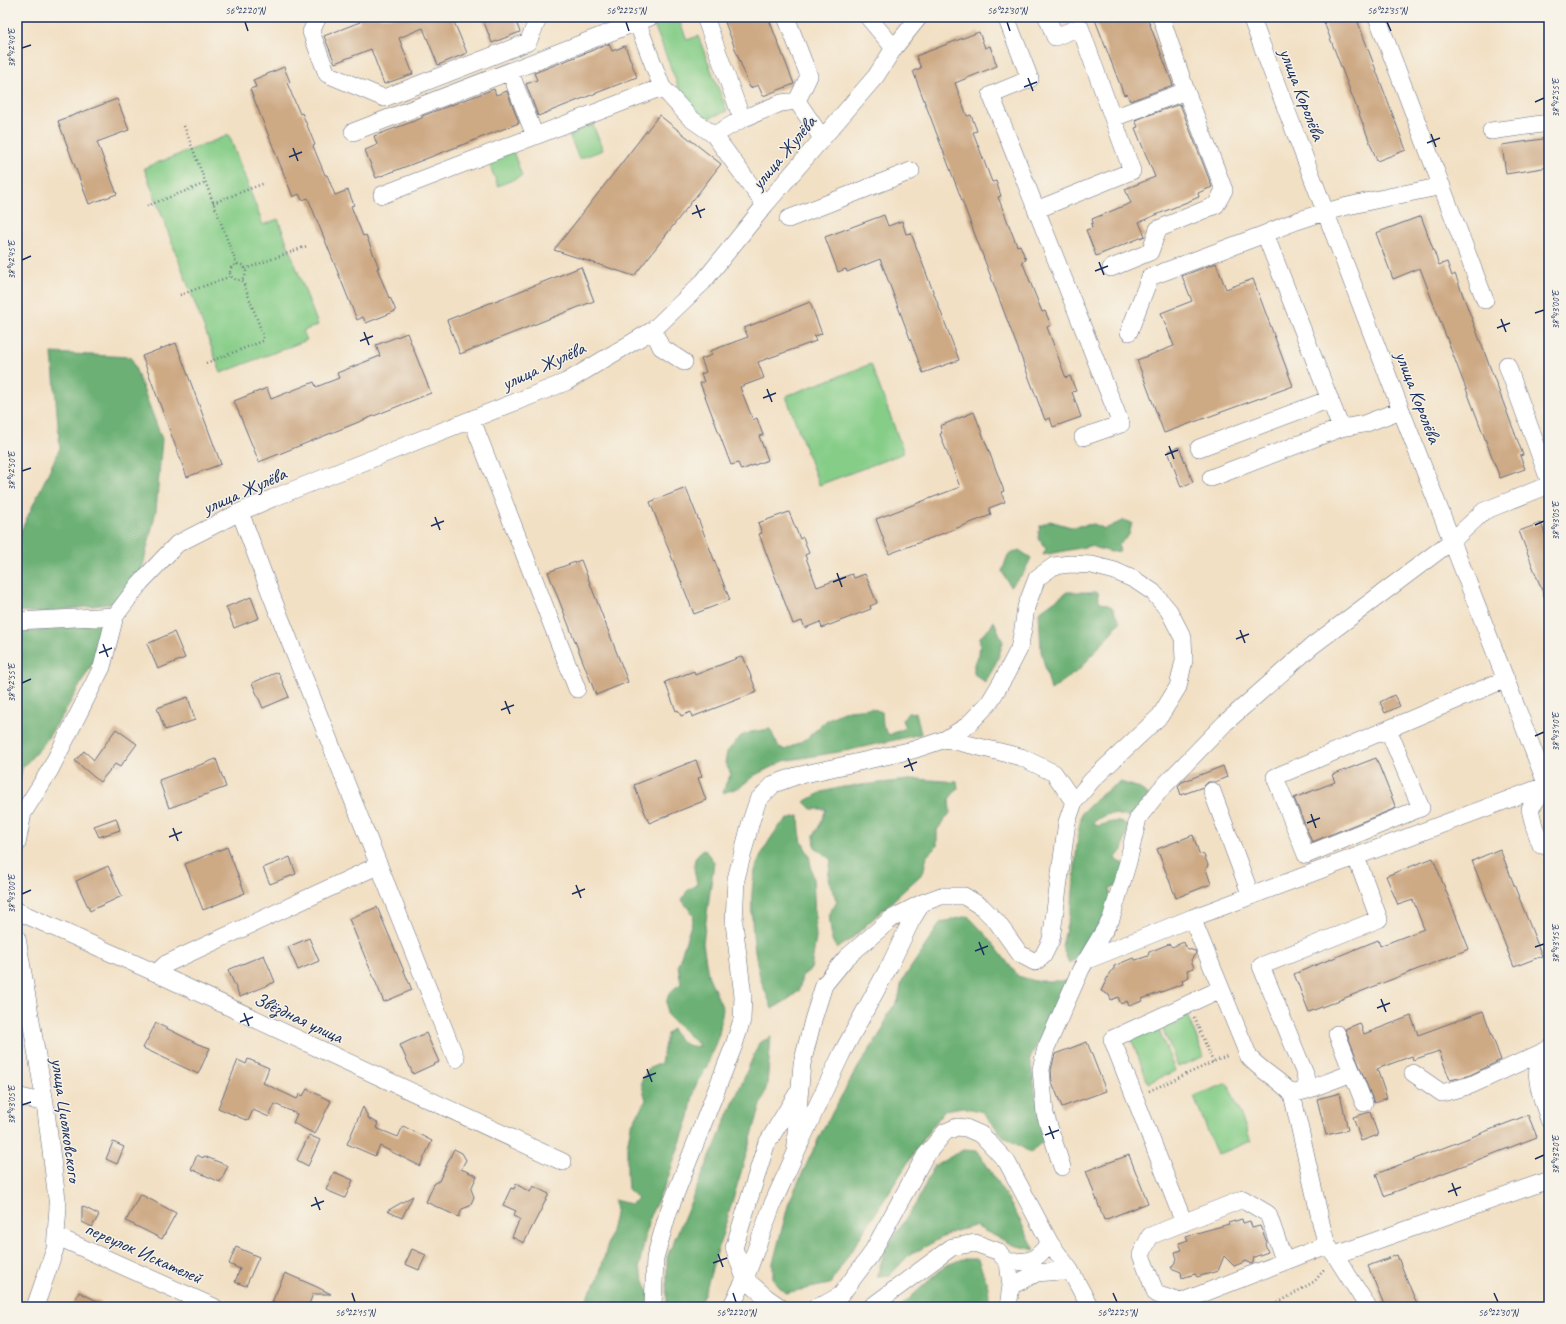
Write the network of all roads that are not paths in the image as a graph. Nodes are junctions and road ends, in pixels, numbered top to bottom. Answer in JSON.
{"nodes":[{"id":1,"x":318,"y":17,"type":"edge"},
{"id":2,"x":539,"y":17,"type":"edge"},
{"id":3,"x":705,"y":17,"type":"edge"},
{"id":4,"x":786,"y":17,"type":"edge"},
{"id":5,"x":868,"y":17,"type":"edge"},
{"id":6,"x":919,"y":17,"type":"edge"},
{"id":7,"x":1006,"y":17,"type":"edge"},
{"id":8,"x":1048,"y":17,"type":"edge"},
{"id":9,"x":1161,"y":17,"type":"edge"},
{"id":10,"x":1251,"y":17,"type":"edge"},
{"id":11,"x":1377,"y":17,"type":"edge"},
{"id":12,"x":644,"y":20,"type":"edge"},
{"id":13,"x":894,"y":48,"type":"junction"},
{"id":14,"x":510,"y":72,"type":"junction"},
{"id":15,"x":662,"y":87,"type":"junction"},
{"id":16,"x":1186,"y":91,"type":"junction"},
{"id":17,"x":797,"y":101,"type":"junction"},
{"id":18,"x":1113,"y":118,"type":"junction"},
{"id":19,"x":742,"y":119,"type":"junction"},
{"id":20,"x":1549,"y":123,"type":"edge"},
{"id":21,"x":1491,"y":131,"type":"dead end"},
{"id":22,"x":353,"y":132,"type":"dead end"},
{"id":23,"x":714,"y":135,"type":"junction"},
{"id":24,"x":535,"y":136,"type":"junction"},
{"id":25,"x":822,"y":138,"type":"junction"},
{"id":26,"x":911,"y":171,"type":"dead end"},
{"id":27,"x":1442,"y":186,"type":"junction"},
{"id":28,"x":382,"y":195,"type":"dead end"},
{"id":29,"x":766,"y":205,"type":"junction"},
{"id":30,"x":1036,"y":210,"type":"junction"},
{"id":31,"x":1326,"y":212,"type":"junction"},
{"id":32,"x":788,"y":219,"type":"dead end"},
{"id":33,"x":1265,"y":234,"type":"junction"},
{"id":34,"x":1111,"y":268,"type":"dead end"},
{"id":35,"x":1485,"y":300,"type":"dead end"},
{"id":36,"x":653,"y":330,"type":"junction"},
{"id":37,"x":1129,"y":332,"type":"dead end"},
{"id":38,"x":684,"y":362,"type":"dead end"},
{"id":39,"x":1507,"y":365,"type":"dead end"},
{"id":40,"x":1330,"y":399,"type":"junction"},
{"id":41,"x":1401,"y":410,"type":"junction"},
{"id":42,"x":472,"y":420,"type":"junction"},
{"id":43,"x":1341,"y":428,"type":"junction"},
{"id":44,"x":1083,"y":437,"type":"dead end"},
{"id":45,"x":1199,"y":448,"type":"dead end"},
{"id":46,"x":1211,"y":478,"type":"dead end"},
{"id":47,"x":1549,"y":480,"type":"edge"},
{"id":48,"x":1549,"y":485,"type":"edge"},
{"id":49,"x":240,"y":512,"type":"junction"},
{"id":50,"x":1453,"y":540,"type":"junction"},
{"id":51,"x":115,"y":616,"type":"junction"},
{"id":52,"x":17,"y":621,"type":"edge"},
{"id":53,"x":1506,"y":679,"type":"junction"},
{"id":54,"x":577,"y":690,"type":"dead end"},
{"id":55,"x":1388,"y":728,"type":"junction"},
{"id":56,"x":946,"y":739,"type":"junction"},
{"id":57,"x":1548,"y":788,"type":"edge"},
{"id":58,"x":1212,"y":791,"type":"dead end"},
{"id":59,"x":1074,"y":802,"type":"junction"},
{"id":60,"x":17,"y":844,"type":"edge"},
{"id":61,"x":1549,"y":846,"type":"edge"},
{"id":62,"x":1356,"y":857,"type":"junction"},
{"id":63,"x":379,"y":865,"type":"junction"},
{"id":64,"x":1251,"y":896,"type":"junction"},
{"id":65,"x":922,"y":903,"type":"junction"},
{"id":66,"x":17,"y":911,"type":"edge"},
{"id":67,"x":1192,"y":918,"type":"junction"},
{"id":68,"x":17,"y":938,"type":"edge"},
{"id":69,"x":1085,"y":961,"type":"junction"},
{"id":70,"x":156,"y":973,"type":"junction"},
{"id":71,"x":1221,"y":989,"type":"junction"},
{"id":72,"x":1337,"y":1034,"type":"dead end"},
{"id":73,"x":1548,"y":1049,"type":"edge"},
{"id":74,"x":456,"y":1059,"type":"dead end"},
{"id":75,"x":1352,"y":1073,"type":"junction"},
{"id":76,"x":1413,"y":1073,"type":"dead end"},
{"id":77,"x":799,"y":1090,"type":"junction"},
{"id":78,"x":1299,"y":1092,"type":"junction"},
{"id":79,"x":17,"y":1096,"type":"edge"},
{"id":80,"x":45,"y":1103,"type":"junction"},
{"id":81,"x":1364,"y":1103,"type":"dead end"},
{"id":82,"x":1549,"y":1120,"type":"edge"},
{"id":83,"x":793,"y":1158,"type":"junction"},
{"id":84,"x":563,"y":1162,"type":"dead end"},
{"id":85,"x":1062,"y":1167,"type":"dead end"},
{"id":86,"x":1549,"y":1180,"type":"edge"},
{"id":87,"x":1184,"y":1222,"type":"junction"},
{"id":88,"x":56,"y":1236,"type":"junction"},
{"id":89,"x":1050,"y":1243,"type":"junction"},
{"id":90,"x":1331,"y":1250,"type":"junction"},
{"id":91,"x":1284,"y":1260,"type":"junction"},
{"id":92,"x":1008,"y":1262,"type":"junction"},
{"id":93,"x":1070,"y":1270,"type":"junction"},
{"id":94,"x":745,"y":1279,"type":"junction"},
{"id":95,"x":1011,"y":1286,"type":"junction"},
{"id":96,"x":35,"y":1307,"type":"edge"},
{"id":97,"x":214,"y":1307,"type":"edge"},
{"id":98,"x":653,"y":1307,"type":"edge"},
{"id":99,"x":731,"y":1307,"type":"edge"},
{"id":100,"x":780,"y":1307,"type":"edge"},
{"id":101,"x":816,"y":1307,"type":"edge"},
{"id":102,"x":871,"y":1307,"type":"edge"},
{"id":103,"x":1008,"y":1307,"type":"edge"},
{"id":104,"x":1090,"y":1307,"type":"edge"},
{"id":105,"x":1368,"y":1307,"type":"edge"}],
"edges":[{"from":1,"to":2,"type":"street"},
{"from":3,"to":19,"type":"street"},
{"from":4,"to":17,"type":"street"},
{"from":5,"to":13,"type":"street"},
{"from":6,"to":13,"type":"street","name":"улица Жулёва"},
{"from":7,"to":30,"type":"street"},
{"from":8,"to":18,"type":"street"},
{"from":9,"to":16,"type":"street"},
{"from":10,"to":31,"type":"street","name":"улица Королёва"},
{"from":11,"to":27,"type":"street"},
{"from":12,"to":14,"type":"street"},
{"from":12,"to":15,"type":"street"},
{"from":13,"to":25,"type":"street","name":"улица Жулёва"},
{"from":14,"to":22,"type":"street"},
{"from":14,"to":24,"type":"street"},
{"from":15,"to":23,"type":"street"},
{"from":15,"to":24,"type":"street"},
{"from":16,"to":18,"type":"street"},
{"from":16,"to":34,"type":"street"},
{"from":17,"to":19,"type":"street"},
{"from":17,"to":25,"type":"street"},
{"from":18,"to":30,"type":"street"},
{"from":19,"to":23,"type":"street"},
{"from":20,"to":21,"type":"street"},
{"from":23,"to":29,"type":"street"},
{"from":24,"to":28,"type":"street"},
{"from":25,"to":29,"type":"street","name":"улица Жулёва"},
{"from":26,"to":32,"type":"street"},
{"from":27,"to":31,"type":"street"},
{"from":27,"to":35,"type":"street"},
{"from":29,"to":36,"type":"street","name":"улица Жулёва"},
{"from":30,"to":44,"type":"street"},
{"from":31,"to":33,"type":"street"},
{"from":31,"to":41,"type":"street","name":"улица Королёва"},
{"from":33,"to":37,"type":"street"},
{"from":33,"to":40,"type":"street"},
{"from":36,"to":38,"type":"street"},
{"from":36,"to":42,"type":"street","name":"улица Жулёва"},
{"from":39,"to":47,"type":"street"},
{"from":40,"to":43,"type":"street"},
{"from":40,"to":45,"type":"street"},
{"from":41,"to":43,"type":"street"},
{"from":41,"to":50,"type":"street","name":"улица Королёва"},
{"from":42,"to":49,"type":"street","name":"улица Жулёва"},
{"from":42,"to":54,"type":"street"},
{"from":43,"to":46,"type":"street"},
{"from":48,"to":50,"type":"street"},
{"from":49,"to":51,"type":"street","name":"улица Жулёва"},
{"from":49,"to":63,"type":"street"},
{"from":50,"to":53,"type":"street","name":"улица Королёва"},
{"from":50,"to":69,"type":"street"},
{"from":51,"to":52,"type":"street"},
{"from":51,"to":60,"type":"street"},
{"from":53,"to":55,"type":"street"},
{"from":53,"to":57,"type":"street","name":"улица Королёва"},
{"from":55,"to":55,"type":"street"},
{"from":56,"to":59,"type":"street"},
{"from":56,"to":59,"type":"street"},
{"from":56,"to":98,"type":"street"},
{"from":57,"to":61,"type":"street"},
{"from":57,"to":62,"type":"street"},
{"from":58,"to":64,"type":"street"},
{"from":59,"to":65,"type":"street"},
{"from":62,"to":64,"type":"street"},
{"from":62,"to":78,"type":"street"},
{"from":63,"to":70,"type":"street"},
{"from":63,"to":74,"type":"street"},
{"from":64,"to":67,"type":"street"},
{"from":65,"to":77,"type":"street"},
{"from":65,"to":83,"type":"street"},
{"from":66,"to":70,"type":"street","name":"Звёздная улица"},
{"from":67,"to":69,"type":"street"},
{"from":67,"to":71,"type":"street"},
{"from":68,"to":80,"type":"street","name":"улица Циолковского"},
{"from":69,"to":85,"type":"street"},
{"from":70,"to":84,"type":"street","name":"Звёздная улица"},
{"from":71,"to":78,"type":"street"},
{"from":71,"to":87,"type":"street"},
{"from":72,"to":75,"type":"street"},
{"from":73,"to":76,"type":"street"},
{"from":73,"to":82,"type":"street"},
{"from":75,"to":78,"type":"street"},
{"from":75,"to":81,"type":"street"},
{"from":77,"to":83,"type":"street"},
{"from":77,"to":94,"type":"street"},
{"from":78,"to":90,"type":"street"},
{"from":79,"to":80,"type":"street"},
{"from":80,"to":88,"type":"street","name":"улица Циолковского"},
{"from":83,"to":94,"type":"street"},
{"from":86,"to":90,"type":"street"},
{"from":87,"to":91,"type":"street"},
{"from":87,"to":91,"type":"street"},
{"from":88,"to":96,"type":"street","name":"улица Циолковского"},
{"from":88,"to":97,"type":"street","name":"переулок Искателей"},
{"from":89,"to":92,"type":"street"},
{"from":89,"to":93,"type":"street"},
{"from":89,"to":101,"type":"street"},
{"from":90,"to":91,"type":"street"},
{"from":90,"to":105,"type":"street"},
{"from":92,"to":95,"type":"street"},
{"from":92,"to":102,"type":"street"},
{"from":93,"to":95,"type":"street"},
{"from":93,"to":104,"type":"street"},
{"from":94,"to":99,"type":"street"},
{"from":94,"to":100,"type":"street"},
{"from":95,"to":103,"type":"street"}]}
